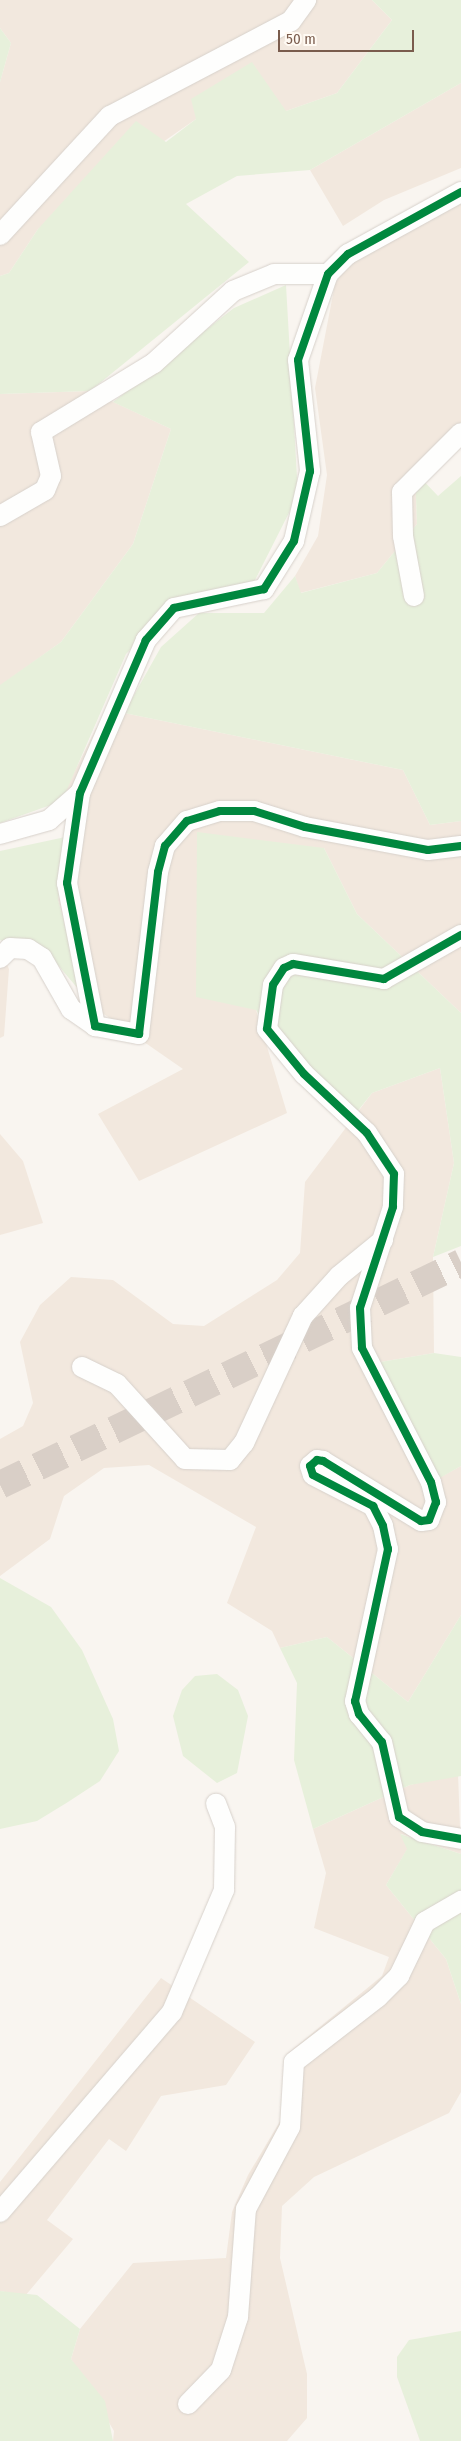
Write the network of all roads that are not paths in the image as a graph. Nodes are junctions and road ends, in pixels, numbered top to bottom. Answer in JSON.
{"nodes":[{"id":1,"x":306,"y":0,"type":"edge"},
{"id":2,"x":461,"y":192,"type":"edge"},
{"id":3,"x":0,"y":235,"type":"edge"},
{"id":4,"x":328,"y":274,"type":"junction"},
{"id":5,"x":461,"y":433,"type":"edge"},
{"id":6,"x":0,"y":516,"type":"edge"},
{"id":7,"x":414,"y":596,"type":"dead end"},
{"id":8,"x":80,"y":793,"type":"junction"},
{"id":9,"x":0,"y":834,"type":"edge"},
{"id":10,"x":461,"y":846,"type":"edge"},
{"id":11,"x":461,"y":935,"type":"edge"},
{"id":12,"x":0,"y":958,"type":"edge"},
{"id":13,"x":95,"y":1026,"type":"junction"},
{"id":14,"x":383,"y":1240,"type":"junction"},
{"id":15,"x":82,"y":1367,"type":"dead end"},
{"id":16,"x":216,"y":1804,"type":"dead end"},
{"id":17,"x":461,"y":1839,"type":"edge"},
{"id":18,"x":461,"y":1901,"type":"edge"},
{"id":19,"x":0,"y":2212,"type":"edge"},
{"id":20,"x":188,"y":2404,"type":"dead end"}],
"edges":[{"from":1,"to":3,"type":"street"},
{"from":2,"to":4,"type":"street"},
{"from":4,"to":6,"type":"street"},
{"from":4,"to":8,"type":"street"},
{"from":5,"to":7,"type":"street"},
{"from":8,"to":9,"type":"street"},
{"from":8,"to":13,"type":"street"},
{"from":10,"to":13,"type":"street"},
{"from":11,"to":14,"type":"street"},
{"from":12,"to":13,"type":"street"},
{"from":14,"to":15,"type":"street"},
{"from":14,"to":17,"type":"street"},
{"from":16,"to":19,"type":"street"},
{"from":18,"to":20,"type":"street"}]}
